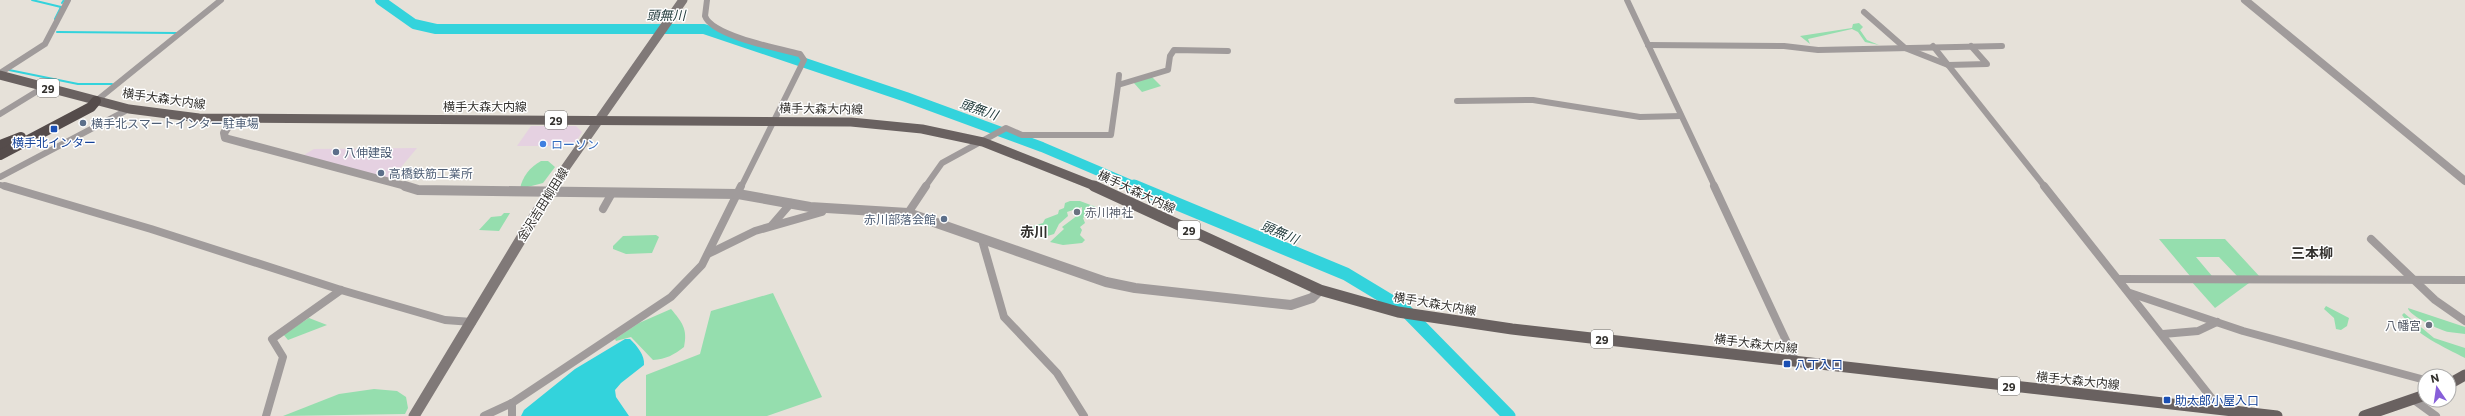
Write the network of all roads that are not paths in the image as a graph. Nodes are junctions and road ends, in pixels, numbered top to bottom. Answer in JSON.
{"nodes":[{"id":1,"x":68,"y":0,"type":"edge"},
{"id":2,"x":221,"y":0,"type":"edge"},
{"id":3,"x":683,"y":0,"type":"edge"},
{"id":4,"x":707,"y":0,"type":"edge"},
{"id":5,"x":1626,"y":0,"type":"edge"},
{"id":6,"x":2245,"y":0,"type":"edge"},
{"id":7,"x":1864,"y":12,"type":"dead end"},
{"id":8,"x":1648,"y":45,"type":"junction"},
{"id":9,"x":1933,"y":46,"type":"junction"},
{"id":10,"x":1971,"y":46,"type":"junction"},
{"id":11,"x":2002,"y":46,"type":"dead end"},
{"id":12,"x":1903,"y":47,"type":"junction"},
{"id":13,"x":1228,"y":51,"type":"dead end"},
{"id":14,"x":1948,"y":65,"type":"junction"},
{"id":15,"x":0,"y":74,"type":"edge"},
{"id":16,"x":1119,"y":75,"type":"dead end"},
{"id":17,"x":1118,"y":85,"type":"junction"},
{"id":18,"x":44,"y":87,"type":"junction"},
{"id":19,"x":96,"y":101,"type":"junction"},
{"id":20,"x":1457,"y":101,"type":"dead end"},
{"id":21,"x":129,"y":109,"type":"junction"},
{"id":22,"x":0,"y":114,"type":"edge"},
{"id":23,"x":1681,"y":116,"type":"junction"},
{"id":24,"x":233,"y":119,"type":"junction"},
{"id":25,"x":598,"y":120,"type":"junction"},
{"id":26,"x":773,"y":121,"type":"junction"},
{"id":27,"x":983,"y":142,"type":"junction"},
{"id":28,"x":0,"y":145,"type":"edge"},
{"id":29,"x":0,"y":155,"type":"edge"},
{"id":30,"x":0,"y":177,"type":"edge"},
{"id":31,"x":2465,"y":182,"type":"edge"},
{"id":32,"x":0,"y":185,"type":"edge"},
{"id":33,"x":548,"y":193,"type":"junction"},
{"id":34,"x":612,"y":193,"type":"junction"},
{"id":35,"x":738,"y":194,"type":"junction"},
{"id":36,"x":791,"y":203,"type":"junction"},
{"id":37,"x":603,"y":209,"type":"dead end"},
{"id":38,"x":824,"y":209,"type":"junction"},
{"id":39,"x":908,"y":213,"type":"junction"},
{"id":40,"x":772,"y":226,"type":"junction"},
{"id":41,"x":2371,"y":239,"type":"dead end"},
{"id":42,"x":982,"y":240,"type":"junction"},
{"id":43,"x":708,"y":254,"type":"junction"},
{"id":44,"x":2119,"y":279,"type":"junction"},
{"id":45,"x":2415,"y":280,"type":"junction"},
{"id":46,"x":2465,"y":280,"type":"edge"},
{"id":47,"x":341,"y":290,"type":"junction"},
{"id":48,"x":1320,"y":290,"type":"junction"},
{"id":49,"x":2130,"y":293,"type":"junction"},
{"id":50,"x":2465,"y":321,"type":"edge"},
{"id":51,"x":472,"y":322,"type":"junction"},
{"id":52,"x":2217,"y":322,"type":"junction"},
{"id":53,"x":2163,"y":334,"type":"junction"},
{"id":54,"x":1796,"y":362,"type":"junction"},
{"id":55,"x":2417,"y":378,"type":"edge"},
{"id":56,"x":2417,"y":399,"type":"edge"},
{"id":57,"x":512,"y":403,"type":"junction"},
{"id":58,"x":2429,"y":408,"type":"edge"},
{"id":59,"x":2222,"y":410,"type":"junction"},
{"id":60,"x":266,"y":416,"type":"edge"},
{"id":61,"x":414,"y":416,"type":"edge"},
{"id":62,"x":484,"y":416,"type":"edge"},
{"id":63,"x":512,"y":416,"type":"edge"},
{"id":64,"x":1084,"y":416,"type":"edge"},
{"id":65,"x":2277,"y":416,"type":"edge"},
{"id":66,"x":2364,"y":416,"type":"edge"},
{"id":67,"x":2436,"y":416,"type":"edge"}],
"edges":[{"from":1,"to":15,"type":"street"},
{"from":2,"to":19,"type":"street"},
{"from":3,"to":25,"type":"main road","name":"金沢吉田柳田線"},
{"from":4,"to":26,"type":"street"},
{"from":5,"to":8,"type":"street"},
{"from":6,"to":31,"type":"street"},
{"from":7,"to":12,"type":"street"},
{"from":8,"to":12,"type":"street"},
{"from":8,"to":23,"type":"street"},
{"from":9,"to":10,"type":"street"},
{"from":9,"to":12,"type":"street"},
{"from":9,"to":14,"type":"street"},
{"from":10,"to":11,"type":"street"},
{"from":10,"to":14,"type":"street"},
{"from":12,"to":14,"type":"street"},
{"from":13,"to":17,"type":"street"},
{"from":14,"to":44,"type":"street"},
{"from":15,"to":18,"type":"main road","name":"横手大森大内線","number":"29"},
{"from":16,"to":17,"type":"street"},
{"from":17,"to":27,"type":"street"},
{"from":18,"to":19,"type":"main road","name":"横手大森大内線","number":"29"},
{"from":18,"to":22,"type":"street"},
{"from":19,"to":21,"type":"main road","name":"横手大森大内線","number":"29"},
{"from":19,"to":28,"type":"highway"},
{"from":19,"to":29,"type":"highway"},
{"from":20,"to":23,"type":"street"},
{"from":21,"to":24,"type":"main road","name":"横手大森大内線","number":"29"},
{"from":21,"to":30,"type":"street"},
{"from":23,"to":54,"type":"street"},
{"from":24,"to":25,"type":"main road","name":"横手大森大内線","number":"29"},
{"from":24,"to":33,"type":"street"},
{"from":25,"to":26,"type":"main road","name":"横手大森大内線","number":"29"},
{"from":25,"to":33,"type":"main road","name":"金沢吉田柳田線"},
{"from":26,"to":27,"type":"main road","name":"横手大森大内線","number":"29"},
{"from":26,"to":35,"type":"street"},
{"from":27,"to":39,"type":"street"},
{"from":27,"to":48,"type":"main road","name":"横手大森大内線","number":"29"},
{"from":32,"to":47,"type":"street"},
{"from":33,"to":34,"type":"street"},
{"from":33,"to":51,"type":"main road","name":"金沢吉田柳田線"},
{"from":34,"to":35,"type":"street"},
{"from":34,"to":37,"type":"street"},
{"from":35,"to":36,"type":"street"},
{"from":35,"to":43,"type":"street"},
{"from":36,"to":38,"type":"street"},
{"from":36,"to":40,"type":"street"},
{"from":38,"to":39,"type":"street"},
{"from":38,"to":40,"type":"street"},
{"from":39,"to":42,"type":"street"},
{"from":40,"to":43,"type":"street"},
{"from":41,"to":45,"type":"street"},
{"from":42,"to":48,"type":"street"},
{"from":42,"to":64,"type":"street"},
{"from":43,"to":57,"type":"street"},
{"from":44,"to":45,"type":"street"},
{"from":44,"to":49,"type":"street"},
{"from":45,"to":46,"type":"street"},
{"from":45,"to":50,"type":"street"},
{"from":47,"to":51,"type":"street"},
{"from":47,"to":60,"type":"street"},
{"from":48,"to":54,"type":"main road","name":"横手大森大内線","number":"29"},
{"from":49,"to":52,"type":"street"},
{"from":49,"to":53,"type":"street"},
{"from":51,"to":61,"type":"main road","name":"金沢吉田柳田線"},
{"from":52,"to":53,"type":"street"},
{"from":52,"to":55,"type":"street"},
{"from":53,"to":59,"type":"street"},
{"from":54,"to":59,"type":"main road","name":"横手大森大内線","number":"29"},
{"from":56,"to":66,"type":"main road"},
{"from":57,"to":62,"type":"street"},
{"from":57,"to":63,"type":"street"},
{"from":58,"to":67,"type":"street"},
{"from":59,"to":65,"type":"main road","name":"横手大森大内線","number":"29"}]}
